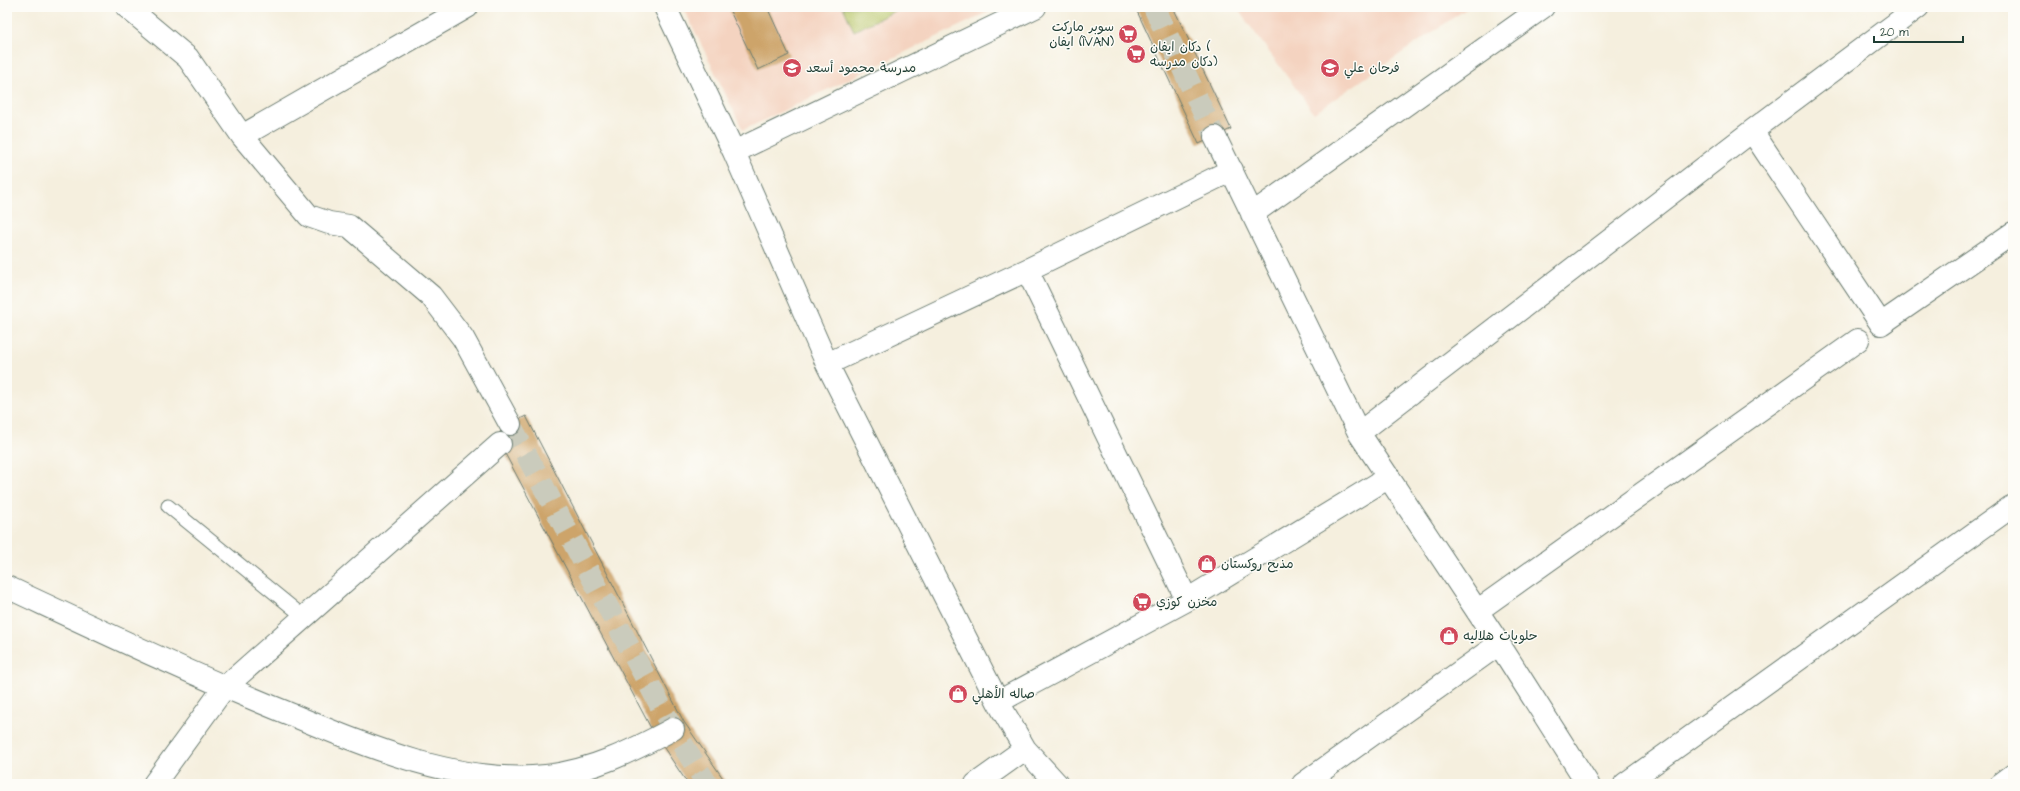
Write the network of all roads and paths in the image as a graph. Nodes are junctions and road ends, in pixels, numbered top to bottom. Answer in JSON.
{"nodes":[{"id":1,"x":127,"y":7,"type":"edge"},
{"id":2,"x":467,"y":7,"type":"edge"},
{"id":3,"x":665,"y":7,"type":"edge"},
{"id":4,"x":1035,"y":7,"type":"edge"},
{"id":5,"x":1543,"y":7,"type":"edge"},
{"id":6,"x":1918,"y":7,"type":"edge"},
{"id":7,"x":1752,"y":130,"type":"junction"},
{"id":8,"x":242,"y":136,"type":"junction"},
{"id":9,"x":1215,"y":137,"type":"tunnel mouth"},
{"id":10,"x":734,"y":152,"type":"junction"},
{"id":11,"x":1232,"y":170,"type":"junction"},
{"id":12,"x":1252,"y":214,"type":"junction"},
{"id":13,"x":2013,"y":233,"type":"edge"},
{"id":14,"x":1027,"y":270,"type":"junction"},
{"id":15,"x":1858,"y":340,"type":"dead end"},
{"id":16,"x":827,"y":364,"type":"junction"},
{"id":17,"x":510,"y":424,"type":"tunnel mouth"},
{"id":18,"x":1359,"y":433,"type":"junction"},
{"id":19,"x":500,"y":444,"type":"dead end"},
{"id":20,"x":1389,"y":477,"type":"junction"},
{"id":21,"x":168,"y":506,"type":"dead end"},
{"id":22,"x":2013,"y":512,"type":"edge"},
{"id":23,"x":7,"y":588,"type":"edge"},
{"id":24,"x":1187,"y":600,"type":"junction"},
{"id":25,"x":1477,"y":611,"type":"junction"},
{"id":26,"x":304,"y":617,"type":"junction"},
{"id":27,"x":1499,"y":644,"type":"junction"},
{"id":28,"x":224,"y":688,"type":"junction"},
{"id":29,"x":998,"y":702,"type":"junction"},
{"id":30,"x":673,"y":729,"type":"dead end"},
{"id":31,"x":1025,"y":749,"type":"junction"},
{"id":32,"x":2013,"y":775,"type":"edge"},
{"id":33,"x":154,"y":784,"type":"edge"},
{"id":34,"x":976,"y":784,"type":"edge"},
{"id":35,"x":1057,"y":784,"type":"edge"},
{"id":36,"x":1303,"y":784,"type":"edge"},
{"id":37,"x":1588,"y":784,"type":"edge"},
{"id":38,"x":1626,"y":784,"type":"edge"},
{"id":39,"x":2001,"y":784,"type":"edge"}],
"edges":[{"from":1,"to":8,"type":"street"},
{"from":2,"to":8,"type":"street"},
{"from":3,"to":10,"type":"street"},
{"from":4,"to":10,"type":"street"},
{"from":5,"to":12,"type":"street"},
{"from":6,"to":7,"type":"street"},
{"from":7,"to":13,"type":"street"},
{"from":7,"to":18,"type":"street"},
{"from":8,"to":17,"type":"street"},
{"from":9,"to":11,"type":"street"},
{"from":10,"to":16,"type":"street"},
{"from":11,"to":12,"type":"street"},
{"from":11,"to":14,"type":"street"},
{"from":12,"to":18,"type":"street"},
{"from":14,"to":16,"type":"street"},
{"from":14,"to":24,"type":"street"},
{"from":15,"to":25,"type":"street"},
{"from":16,"to":29,"type":"street"},
{"from":18,"to":20,"type":"street"},
{"from":19,"to":26,"type":"street"},
{"from":20,"to":24,"type":"street"},
{"from":20,"to":25,"type":"street"},
{"from":21,"to":26,"type":"lane"},
{"from":22,"to":38,"type":"street"},
{"from":23,"to":28,"type":"street"},
{"from":24,"to":29,"type":"street"},
{"from":25,"to":27,"type":"street"},
{"from":26,"to":28,"type":"street"},
{"from":27,"to":36,"type":"street"},
{"from":27,"to":37,"type":"street"},
{"from":28,"to":30,"type":"street"},
{"from":28,"to":33,"type":"street"},
{"from":29,"to":31,"type":"street"},
{"from":31,"to":34,"type":"street"},
{"from":31,"to":35,"type":"street"},
{"from":32,"to":39,"type":"street"}]}
